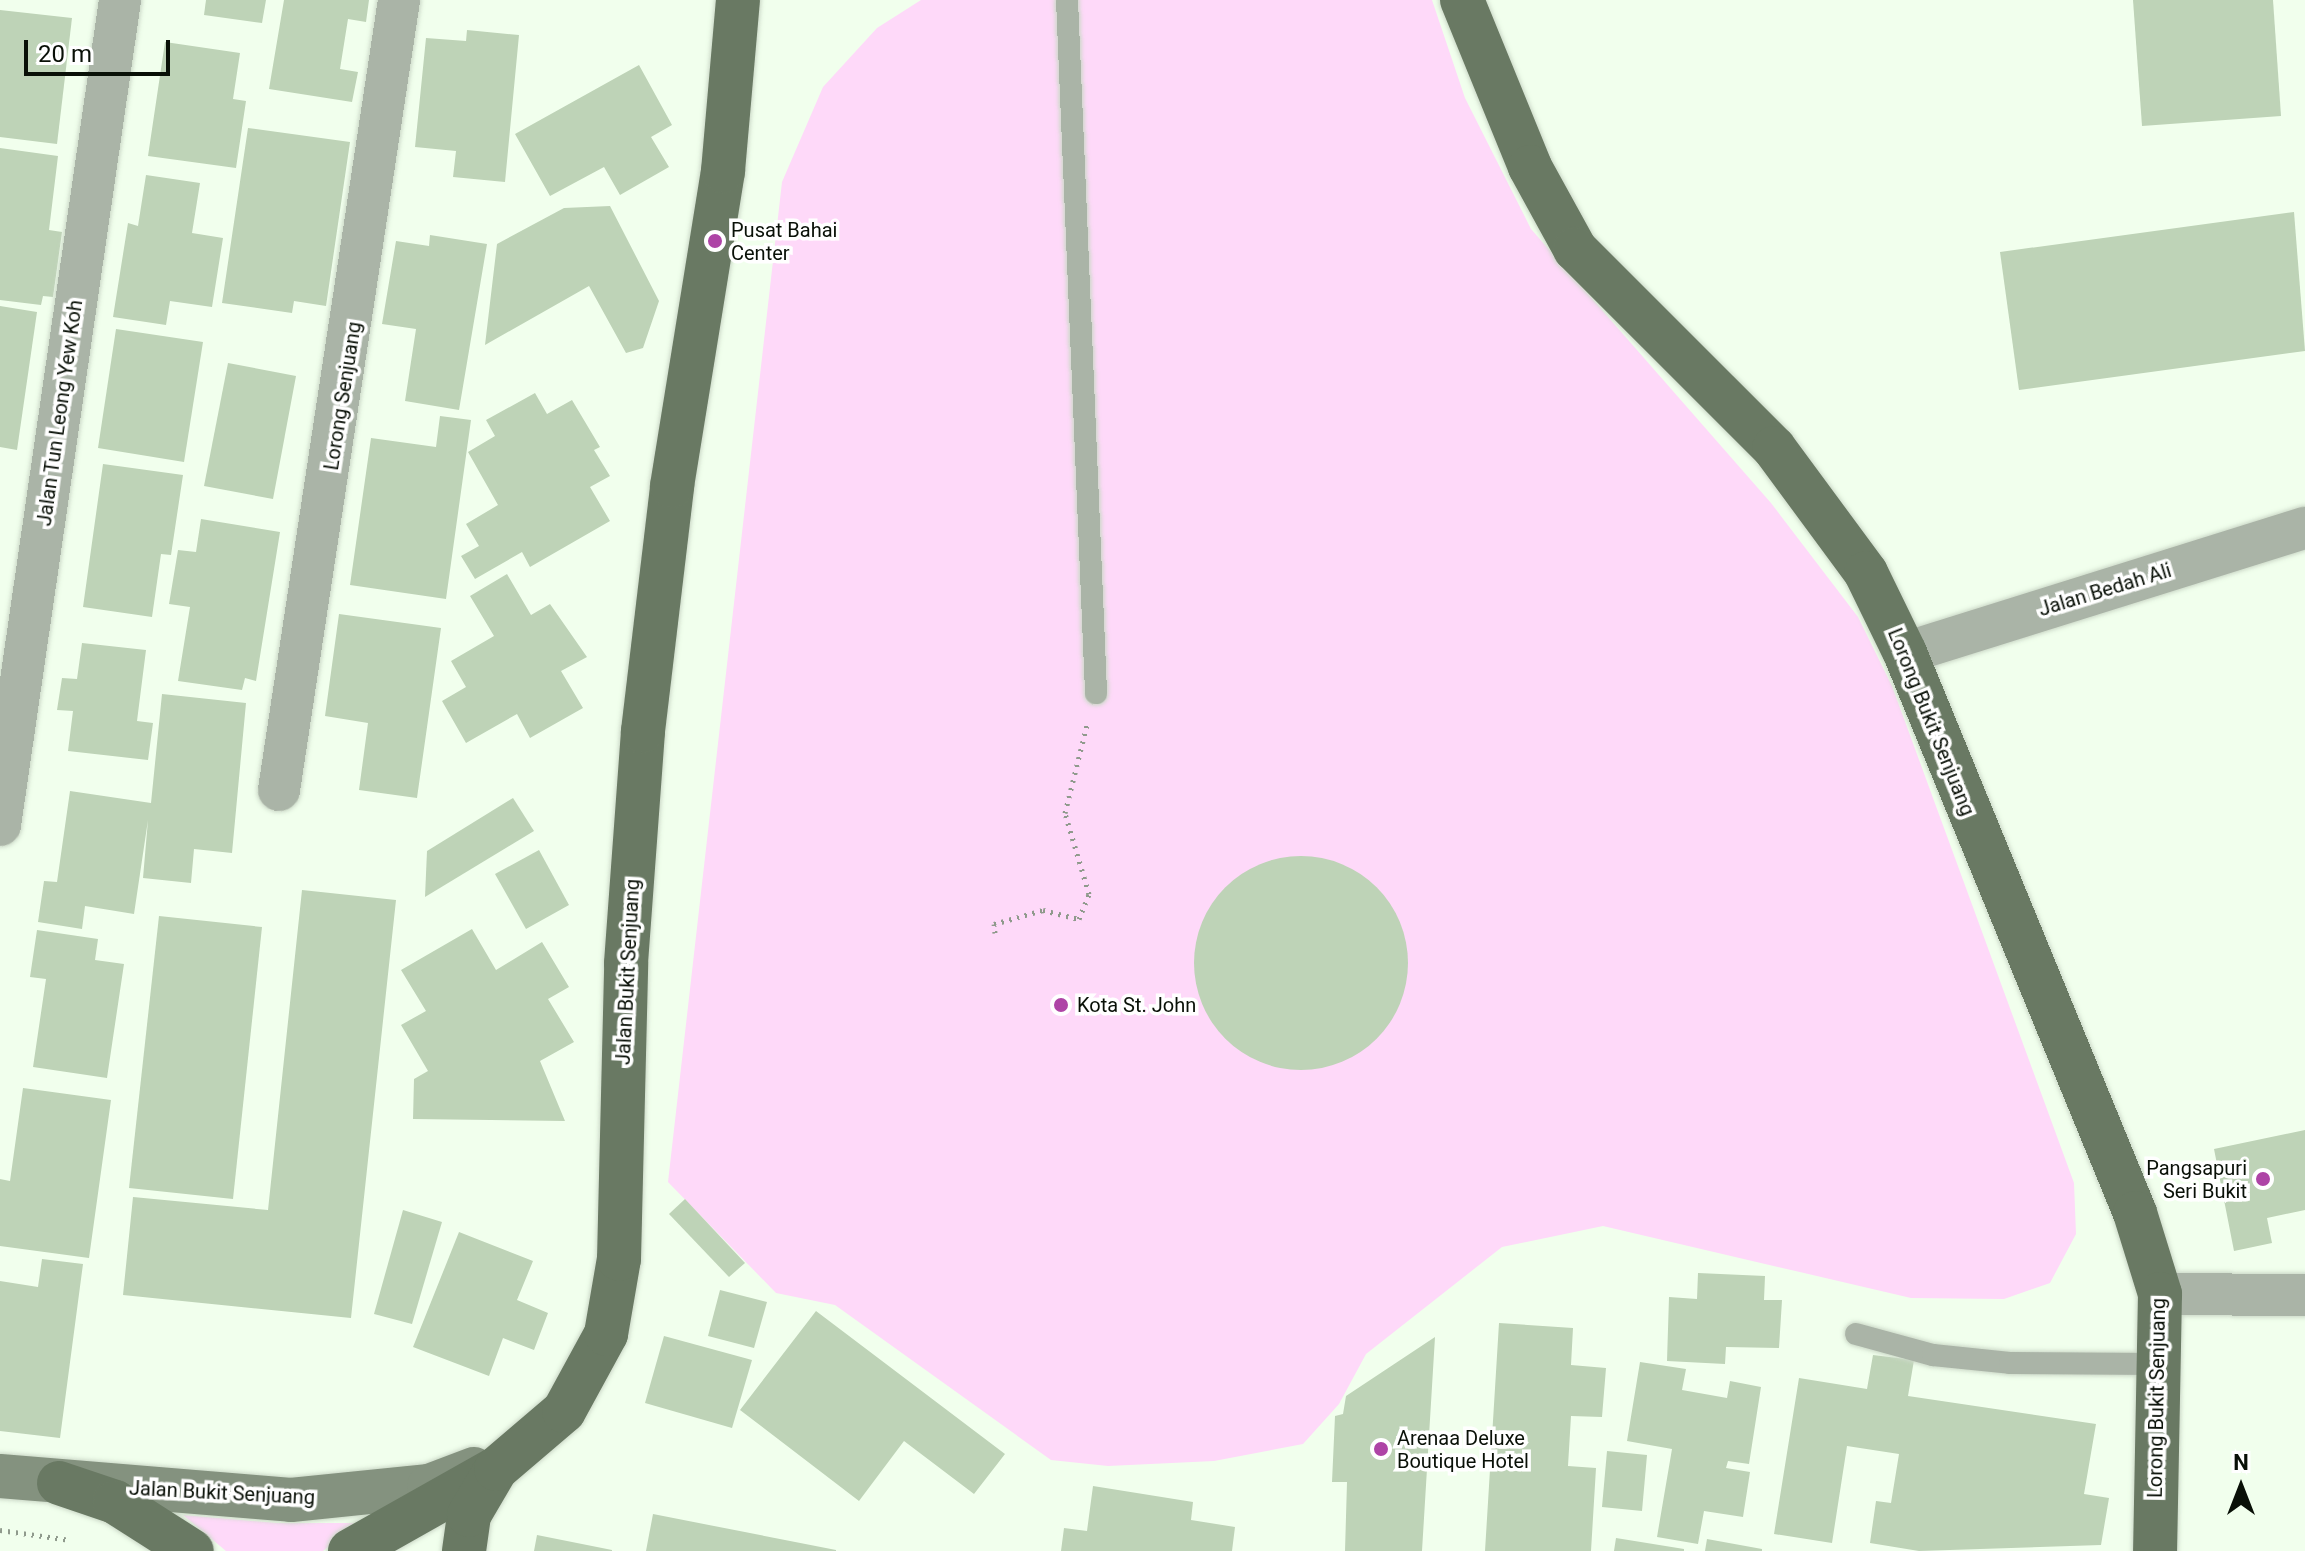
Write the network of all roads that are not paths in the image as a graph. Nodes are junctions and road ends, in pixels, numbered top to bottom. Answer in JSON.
{"nodes":[{"id":1,"x":120,"y":0,"type":"edge"},
{"id":2,"x":399,"y":0,"type":"edge"},
{"id":3,"x":738,"y":0,"type":"edge"},
{"id":4,"x":1067,"y":0,"type":"edge"},
{"id":5,"x":1462,"y":0,"type":"edge"},
{"id":6,"x":2305,"y":528,"type":"edge"},
{"id":7,"x":1905,"y":653,"type":"junction"},
{"id":8,"x":1096,"y":693,"type":"road end"},
{"id":9,"x":279,"y":790,"type":"dead end"},
{"id":10,"x":0,"y":825,"type":"edge"},
{"id":11,"x":2160,"y":1294,"type":"junction"},
{"id":12,"x":2305,"y":1295,"type":"edge"},
{"id":13,"x":1856,"y":1334,"type":"dead end"},
{"id":14,"x":2159,"y":1364,"type":"junction"},
{"id":15,"x":508,"y":1459,"type":"junction"},
{"id":16,"x":0,"y":1476,"type":"edge"},
{"id":17,"x":59,"y":1483,"type":"junction"},
{"id":18,"x":192,"y":1551,"type":"edge"},
{"id":19,"x":350,"y":1551,"type":"edge"},
{"id":20,"x":464,"y":1551,"type":"edge"},
{"id":21,"x":2155,"y":1551,"type":"edge"}],
"edges":[{"from":1,"to":10,"type":"street","name":"Jalan Tun Leong Yew Koh"},
{"from":2,"to":9,"type":"street","name":"Lorong Senjuang"},
{"from":3,"to":15,"type":"main road","name":"Jalan Bukit Senjuang"},
{"from":4,"to":8,"type":"lane"},
{"from":5,"to":7,"type":"main road","name":"Lorong Bukit Senjuang"},
{"from":6,"to":7,"type":"street","name":"Jalan Bedah Ali"},
{"from":7,"to":11,"type":"main road","name":"Lorong Bukit Senjuang"},
{"from":11,"to":12,"type":"street"},
{"from":11,"to":14,"type":"main road","name":"Lorong Bukit Senjuang"},
{"from":13,"to":14,"type":"lane"},
{"from":14,"to":21,"type":"main road","name":"Lorong Bukit Senjuang"},
{"from":15,"to":17,"type":"main road","name":"Jalan Bukit Senjuang"},
{"from":15,"to":19,"type":"main road"},
{"from":15,"to":20,"type":"main road"},
{"from":16,"to":17,"type":"main road","name":"Jalan Bukit Senjuang"},
{"from":17,"to":18,"type":"main road"}]}
